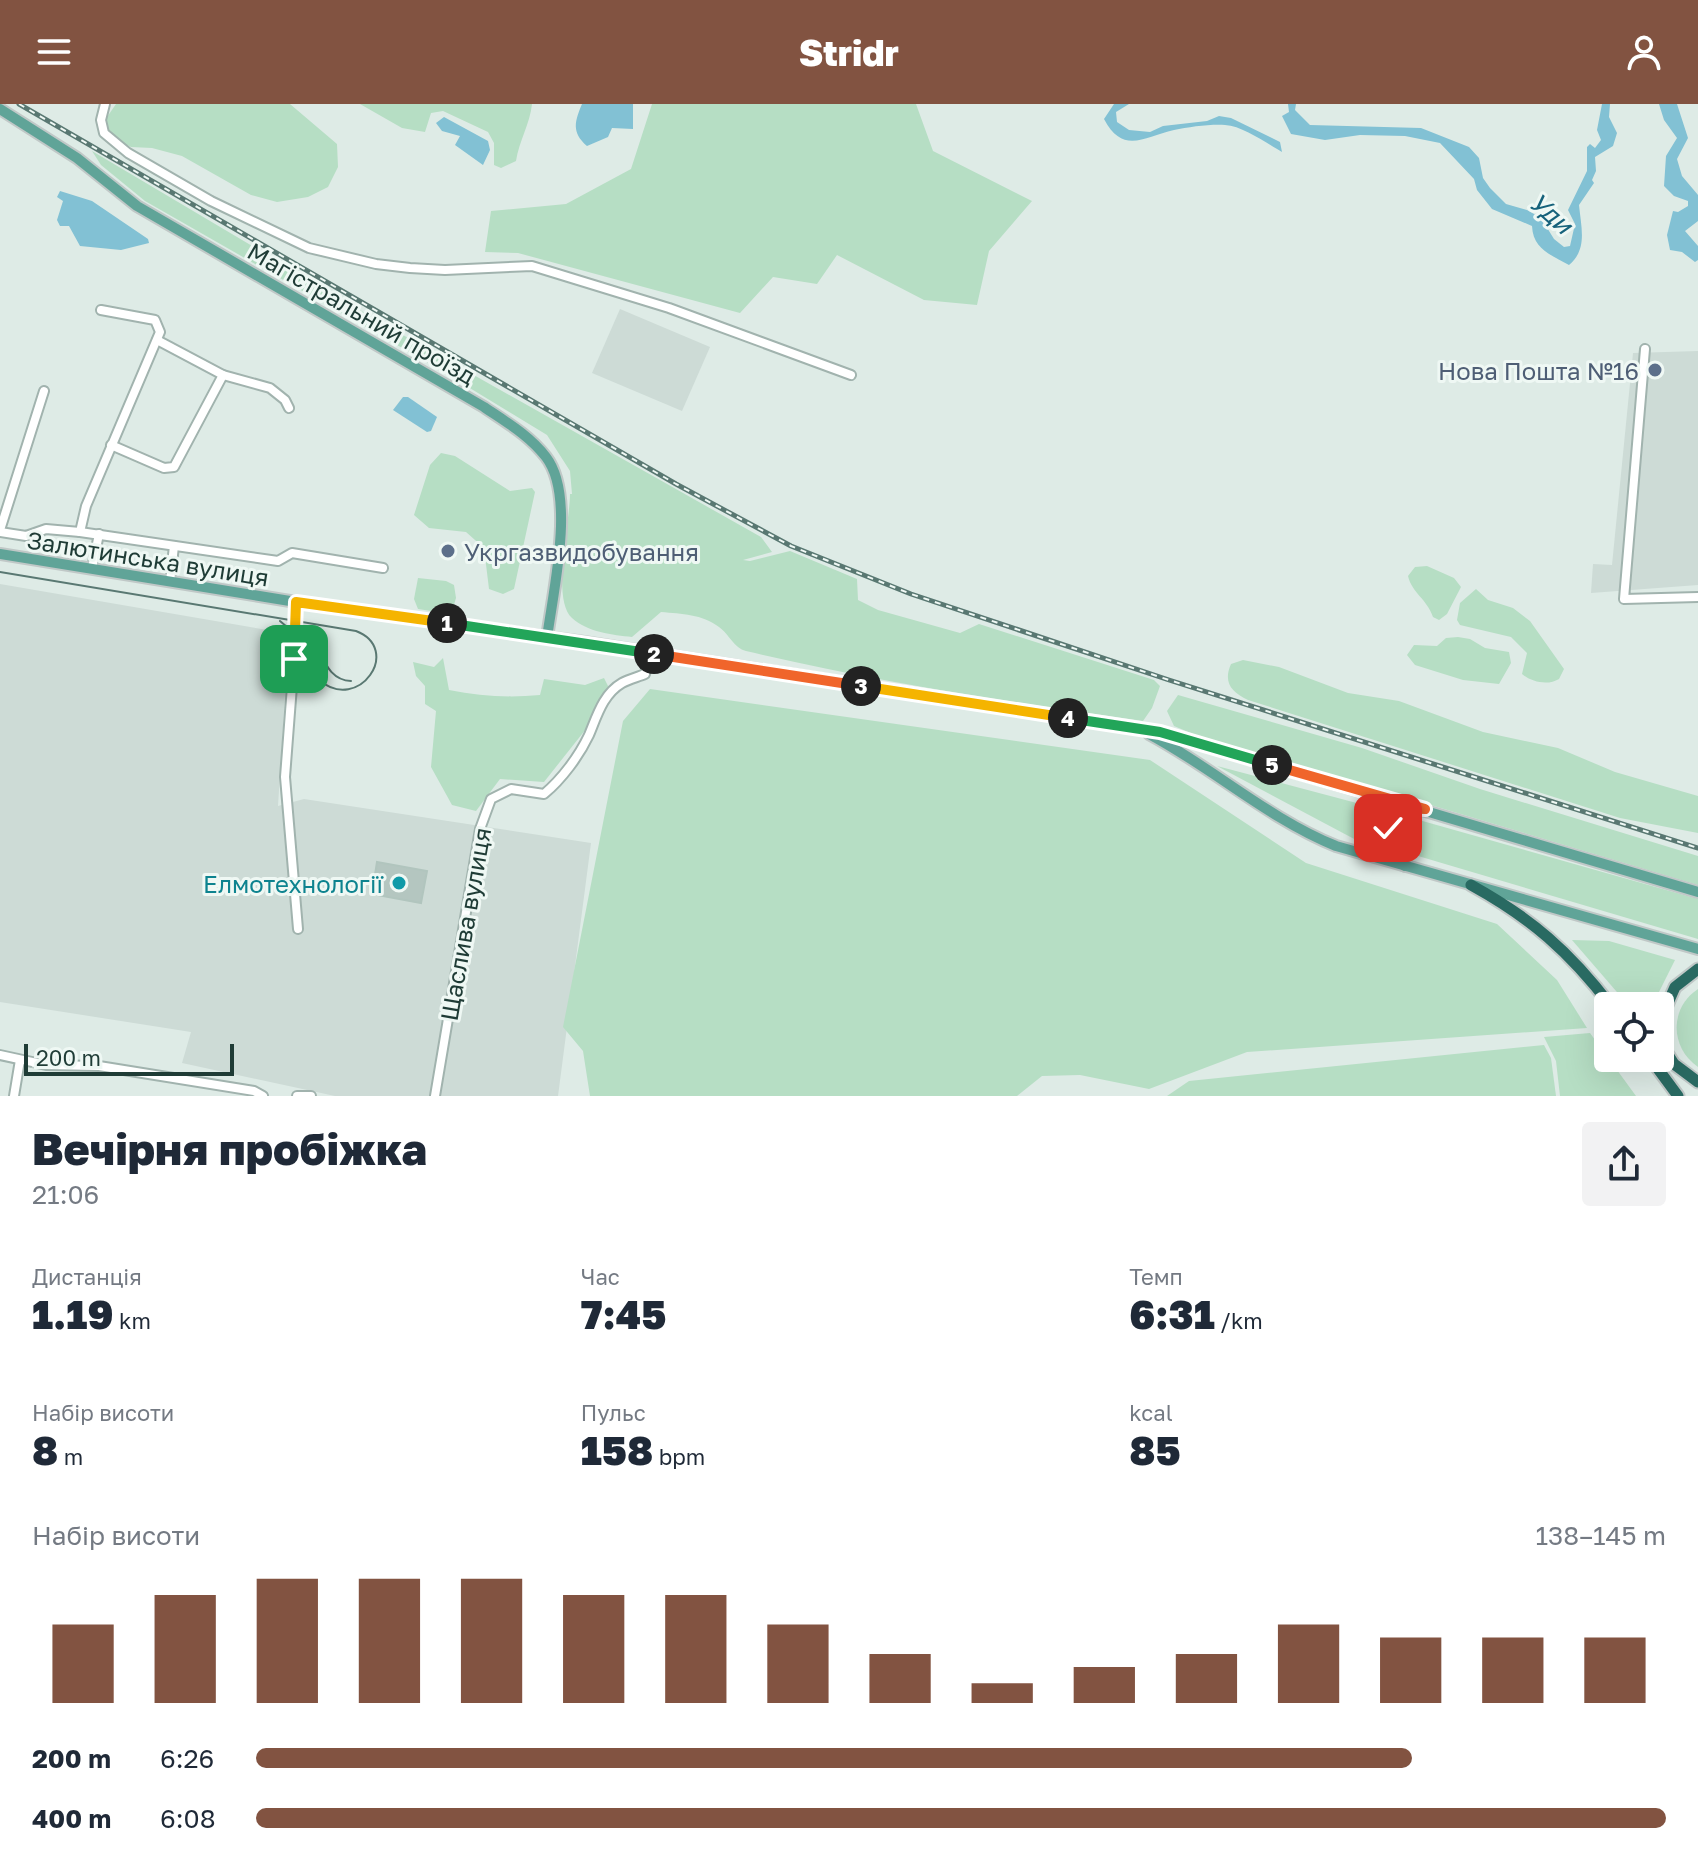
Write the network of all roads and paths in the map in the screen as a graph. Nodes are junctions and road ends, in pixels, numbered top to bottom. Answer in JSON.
{"nodes":[{"id":1,"x":10,"y":104,"type":"edge"},
{"id":2,"x":105,"y":104,"type":"edge"},
{"id":3,"x":0,"y":109,"type":"edge"},
{"id":4,"x":101,"y":310,"type":"dead end"},
{"id":5,"x":157,"y":340,"type":"junction"},
{"id":6,"x":1645,"y":349,"type":"dead end"},
{"id":7,"x":223,"y":375,"type":"junction"},
{"id":8,"x":851,"y":375,"type":"dead end"},
{"id":9,"x":44,"y":391,"type":"dead end"},
{"id":10,"x":289,"y":408,"type":"dead end"},
{"id":11,"x":111,"y":445,"type":"junction"},
{"id":12,"x":0,"y":531,"type":"edge"},
{"id":13,"x":80,"y":532,"type":"junction"},
{"id":14,"x":99,"y":534,"type":"junction"},
{"id":15,"x":174,"y":546,"type":"junction"},
{"id":16,"x":0,"y":554,"type":"edge"},
{"id":17,"x":92,"y":568,"type":"junction"},
{"id":18,"x":383,"y":568,"type":"dead end"},
{"id":19,"x":170,"y":582,"type":"junction"},
{"id":20,"x":1698,"y":597,"type":"edge"},
{"id":21,"x":296,"y":602,"type":"junction"},
{"id":22,"x":547,"y":638,"type":"junction"},
{"id":23,"x":650,"y":653,"type":"junction"},
{"id":24,"x":1143,"y":731,"type":"junction"},
{"id":25,"x":1425,"y":809,"type":"junction"},
{"id":26,"x":1410,"y":870,"type":"junction"},
{"id":27,"x":1471,"y":885,"type":"junction"},
{"id":28,"x":1698,"y":892,"type":"edge"},
{"id":29,"x":298,"y":929,"type":"dead end"},
{"id":30,"x":1698,"y":949,"type":"edge"},
{"id":31,"x":1698,"y":969,"type":"edge"},
{"id":32,"x":1599,"y":992,"type":"edge"},
{"id":33,"x":1673,"y":992,"type":"edge"},
{"id":34,"x":0,"y":1055,"type":"edge"},
{"id":35,"x":20,"y":1060,"type":"junction"},
{"id":36,"x":1674,"y":1064,"type":"edge"},
{"id":37,"x":1660,"y":1072,"type":"edge"},
{"id":38,"x":1698,"y":1082,"type":"edge"},
{"id":39,"x":14,"y":1096,"type":"edge"},
{"id":40,"x":263,"y":1096,"type":"edge"},
{"id":41,"x":297,"y":1096,"type":"edge"},
{"id":42,"x":311,"y":1096,"type":"edge"},
{"id":43,"x":435,"y":1096,"type":"edge"},
{"id":44,"x":1678,"y":1096,"type":"edge"}],
"edges":[{"from":1,"to":3,"type":"main road"},
{"from":2,"to":8,"type":"street"},
{"from":3,"to":22,"type":"main road","name":"Магістральний проїзд"},
{"from":4,"to":5,"type":"street"},
{"from":5,"to":7,"type":"street"},
{"from":5,"to":11,"type":"street"},
{"from":6,"to":20,"type":"street"},
{"from":7,"to":10,"type":"street"},
{"from":7,"to":11,"type":"street"},
{"from":9,"to":12,"type":"street"},
{"from":11,"to":13,"type":"street"},
{"from":12,"to":13,"type":"street"},
{"from":13,"to":14,"type":"street"},
{"from":14,"to":15,"type":"street"},
{"from":14,"to":17,"type":"street"},
{"from":15,"to":18,"type":"street"},
{"from":15,"to":19,"type":"street"},
{"from":16,"to":17,"type":"main road","name":"Залютинська вулиця"},
{"from":17,"to":19,"type":"main road","name":"Залютинська вулиця"},
{"from":19,"to":21,"type":"main road","name":"Залютинська вулиця"},
{"from":21,"to":22,"type":"main road","name":"Залютинська вулиця"},
{"from":21,"to":29,"type":"street"},
{"from":22,"to":23,"type":"main road","name":"Залютинська вулиця"},
{"from":23,"to":24,"type":"main road","name":"Залютинська вулиця"},
{"from":23,"to":43,"type":"street","name":"Щаслива вулиця"},
{"from":24,"to":25,"type":"main road","name":"Залютинська вулиця"},
{"from":24,"to":26,"type":"main road"},
{"from":25,"to":26,"type":"main road"},
{"from":25,"to":28,"type":"main road","name":"Залютинська вулиця"},
{"from":26,"to":27,"type":"main road"},
{"from":27,"to":30,"type":"main road"},
{"from":27,"to":32,"type":"highway"},
{"from":31,"to":33,"type":"highway"},
{"from":34,"to":35,"type":"street"},
{"from":35,"to":39,"type":"street"},
{"from":35,"to":40,"type":"street"},
{"from":36,"to":38,"type":"highway"},
{"from":37,"to":44,"type":"highway"},
{"from":41,"to":42,"type":"street"}]}
